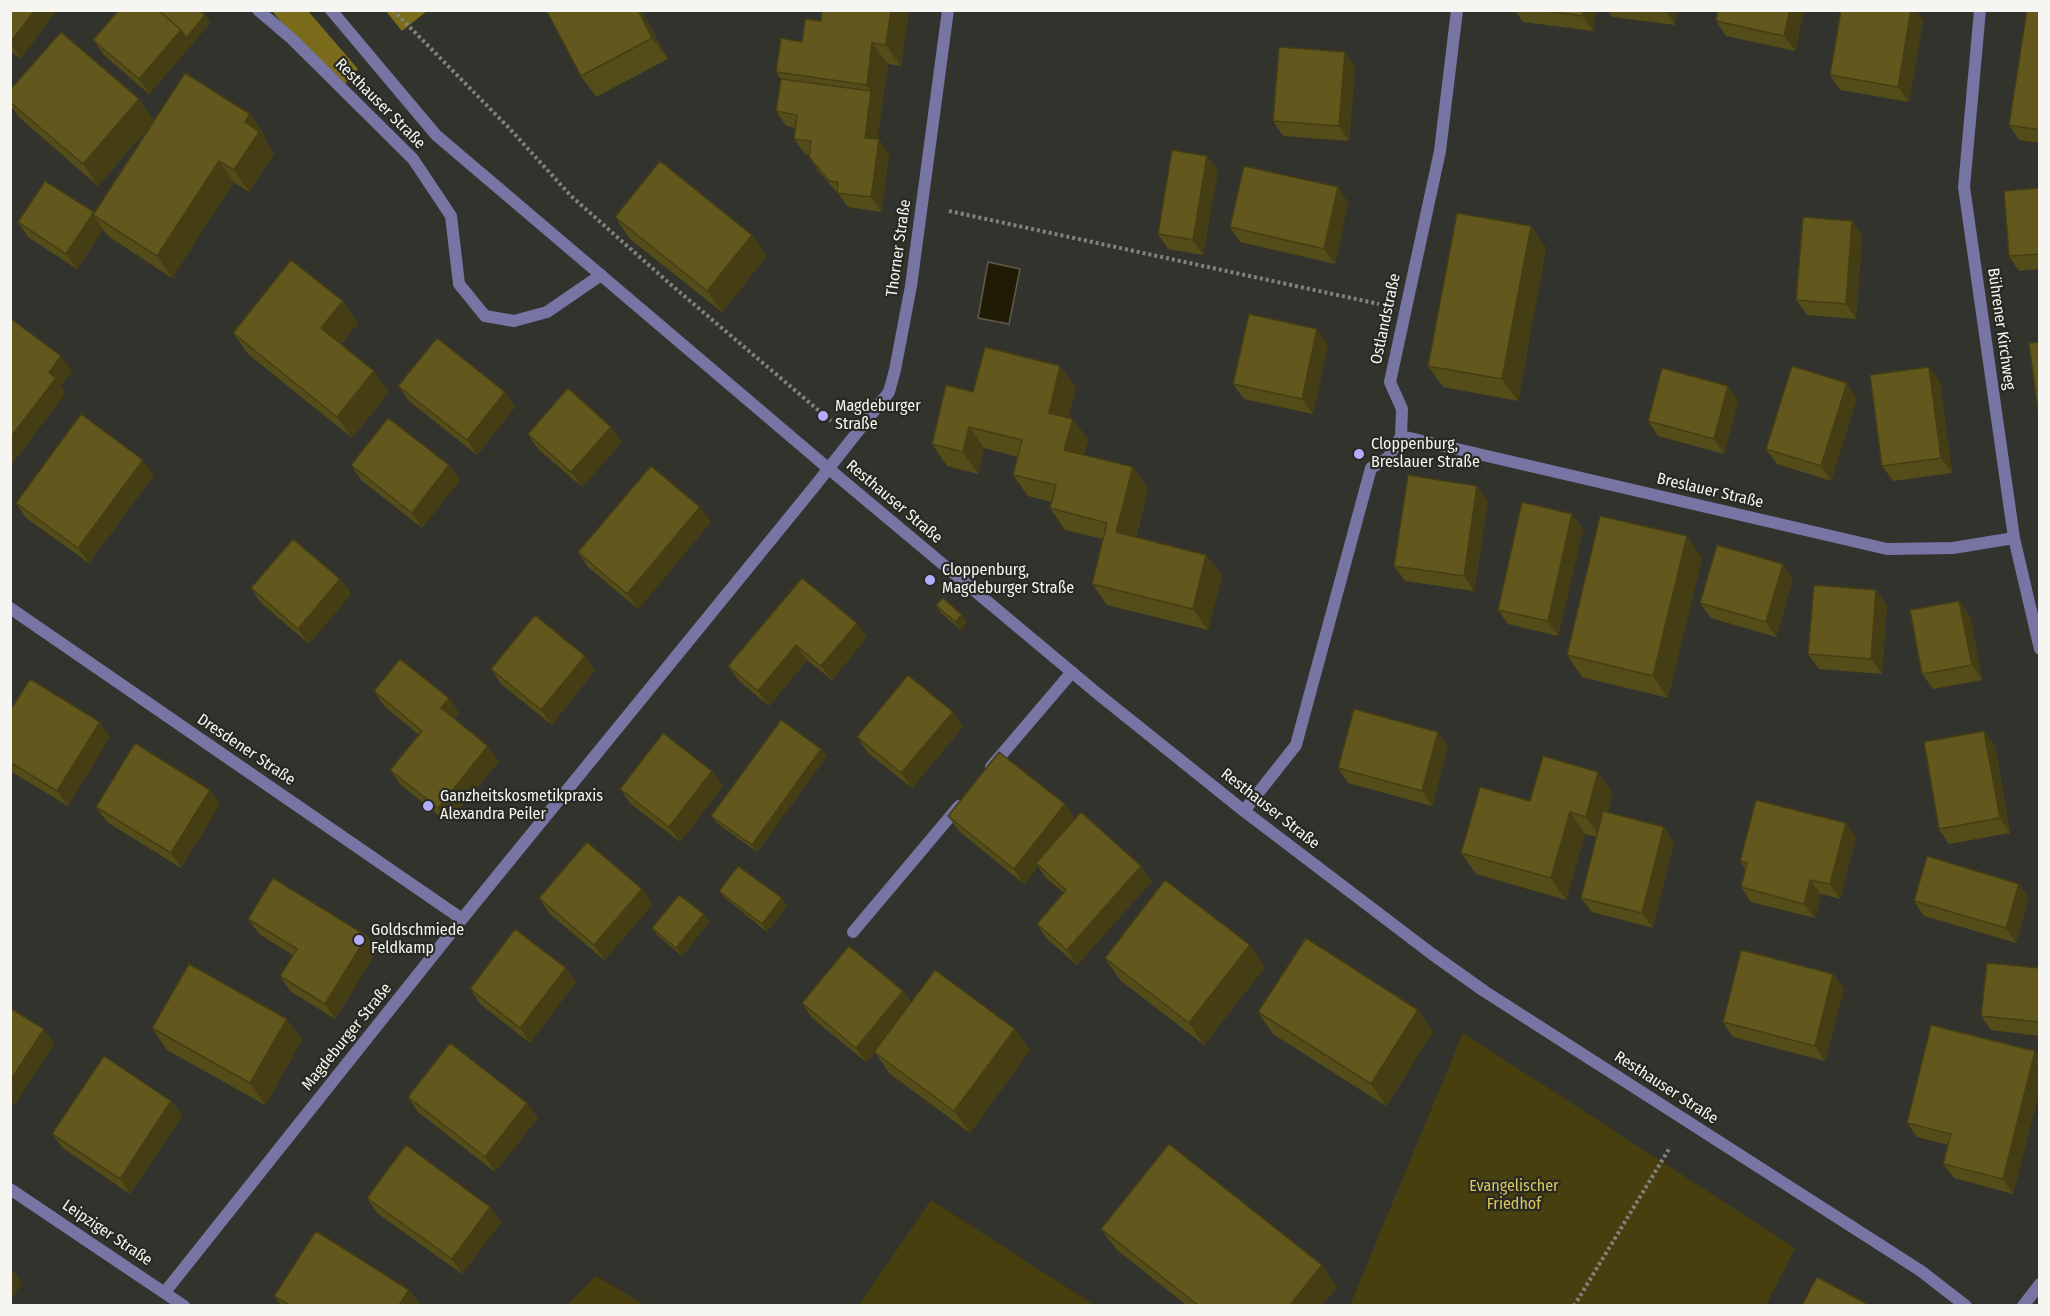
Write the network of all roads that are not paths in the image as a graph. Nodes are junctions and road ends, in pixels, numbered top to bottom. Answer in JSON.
{"nodes":[{"id":1,"x":258,"y":10,"type":"edge"},
{"id":2,"x":331,"y":10,"type":"edge"},
{"id":3,"x":948,"y":10,"type":"edge"},
{"id":4,"x":1457,"y":10,"type":"edge"},
{"id":5,"x":1980,"y":10,"type":"edge"},
{"id":6,"x":601,"y":275,"type":"junction"},
{"id":7,"x":1401,"y":435,"type":"junction"},
{"id":8,"x":829,"y":469,"type":"junction"},
{"id":9,"x":2014,"y":538,"type":"junction"},
{"id":10,"x":10,"y":608,"type":"edge"},
{"id":11,"x":2040,"y":649,"type":"edge"},
{"id":12,"x":1072,"y":672,"type":"junction"},
{"id":13,"x":981,"y":779,"type":"edge"},
{"id":14,"x":966,"y":797,"type":"edge"},
{"id":15,"x":1244,"y":811,"type":"junction"},
{"id":16,"x":462,"y":919,"type":"junction"},
{"id":17,"x":853,"y":932,"type":"dead end"},
{"id":18,"x":10,"y":1189,"type":"edge"},
{"id":19,"x":2040,"y":1284,"type":"edge"},
{"id":20,"x":165,"y":1292,"type":"junction"},
{"id":21,"x":184,"y":1305,"type":"edge"},
{"id":22,"x":1966,"y":1305,"type":"edge"},
{"id":23,"x":2023,"y":1305,"type":"edge"}],
"edges":[{"from":1,"to":6,"type":"street","name":"Resthauser Straße"},
{"from":2,"to":6,"type":"street","name":"Resthauser Straße"},
{"from":3,"to":8,"type":"street","name":"Thorner Straße"},
{"from":4,"to":7,"type":"street","name":"Ostlandstraße"},
{"from":5,"to":9,"type":"street","name":"Bührener Kirchweg"},
{"from":6,"to":8,"type":"street","name":"Resthauser Straße"},
{"from":7,"to":9,"type":"street","name":"Breslauer Straße"},
{"from":7,"to":15,"type":"street"},
{"from":8,"to":12,"type":"street","name":"Resthauser Straße"},
{"from":8,"to":16,"type":"street","name":"Magdeburger Straße"},
{"from":9,"to":11,"type":"street","name":"Bührener Kirchweg"},
{"from":10,"to":16,"type":"street","name":"Dresdener Straße"},
{"from":12,"to":13,"type":"street"},
{"from":12,"to":15,"type":"street","name":"Resthauser Straße"},
{"from":14,"to":17,"type":"street"},
{"from":15,"to":22,"type":"street","name":"Resthauser Straße"},
{"from":16,"to":20,"type":"street","name":"Magdeburger Straße"},
{"from":18,"to":20,"type":"street","name":"Leipziger Straße"},
{"from":19,"to":23,"type":"street"},
{"from":20,"to":21,"type":"street","name":"Leipziger Straße"}]}
